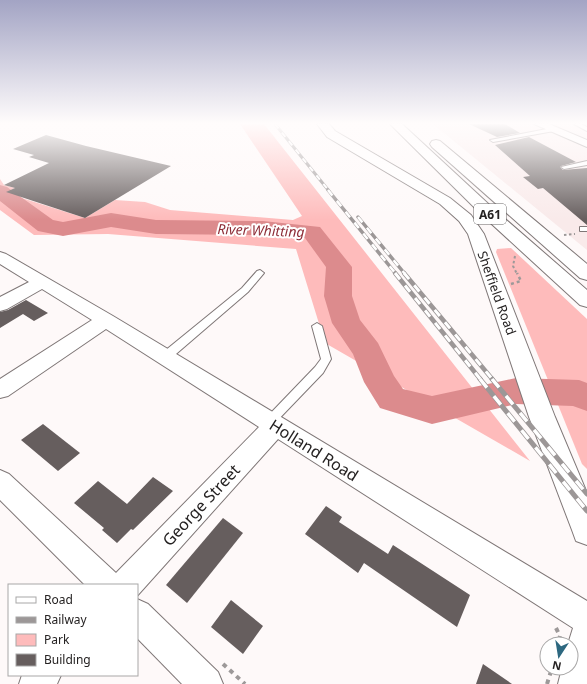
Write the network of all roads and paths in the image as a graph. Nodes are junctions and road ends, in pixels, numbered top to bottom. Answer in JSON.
{"nodes":[{"id":1,"x":368,"y":156,"type":"edge"},
{"id":2,"x":429,"y":156,"type":"edge"},
{"id":3,"x":451,"y":156,"type":"edge"},
{"id":4,"x":587,"y":163,"type":"edge"},
{"id":5,"x":564,"y":167,"type":"dead end"},
{"id":6,"x":0,"y":256,"type":"edge"},
{"id":7,"x":260,"y":273,"type":"dead end"},
{"id":8,"x":587,"y":274,"type":"edge"},
{"id":9,"x":42,"y":282,"type":"junction"},
{"id":10,"x":587,"y":301,"type":"edge"},
{"id":11,"x":0,"y":305,"type":"edge"},
{"id":12,"x":106,"y":320,"type":"junction"},
{"id":13,"x":317,"y":326,"type":"dead end"},
{"id":14,"x":166,"y":357,"type":"junction"},
{"id":15,"x":0,"y":390,"type":"edge"},
{"id":16,"x":272,"y":424,"type":"junction"},
{"id":17,"x":0,"y":482,"type":"edge"},
{"id":18,"x":587,"y":530,"type":"edge"},
{"id":19,"x":106,"y":584,"type":"edge"},
{"id":20,"x":127,"y":584,"type":"edge"},
{"id":21,"x":138,"y":616,"type":"edge"},
{"id":22,"x":587,"y":619,"type":"edge"},
{"id":23,"x":587,"y":633,"type":"edge"},
{"id":24,"x":212,"y":671,"type":"edge"},
{"id":25,"x":43,"y":676,"type":"edge"},
{"id":26,"x":36,"y":684,"type":"edge"},
{"id":27,"x":245,"y":684,"type":"edge"},
{"id":28,"x":575,"y":684,"type":"edge"}],
"edges":[{"from":1,"to":18,"type":"main road","name":"Sheffield Road"},
{"from":2,"to":10,"type":"main road","number":"A61"},
{"from":3,"to":8,"type":"main road","number":"A61"},
{"from":4,"to":5,"type":"lane"},
{"from":6,"to":9,"type":"street","name":"Holland Road"},
{"from":7,"to":14,"type":"lane"},
{"from":9,"to":11,"type":"street"},
{"from":9,"to":12,"type":"street","name":"Holland Road"},
{"from":12,"to":14,"type":"street","name":"Holland Road"},
{"from":12,"to":15,"type":"street"},
{"from":13,"to":16,"type":"lane"},
{"from":14,"to":16,"type":"street","name":"Holland Road"},
{"from":16,"to":20,"type":"street","name":"George Street"},
{"from":16,"to":22,"type":"street","name":"Holland Road"},
{"from":17,"to":19,"type":"street"},
{"from":21,"to":24,"type":"street"},
{"from":23,"to":28,"type":"street"},
{"from":24,"to":27,"type":"path"},
{"from":25,"to":26,"type":"street"}]}
